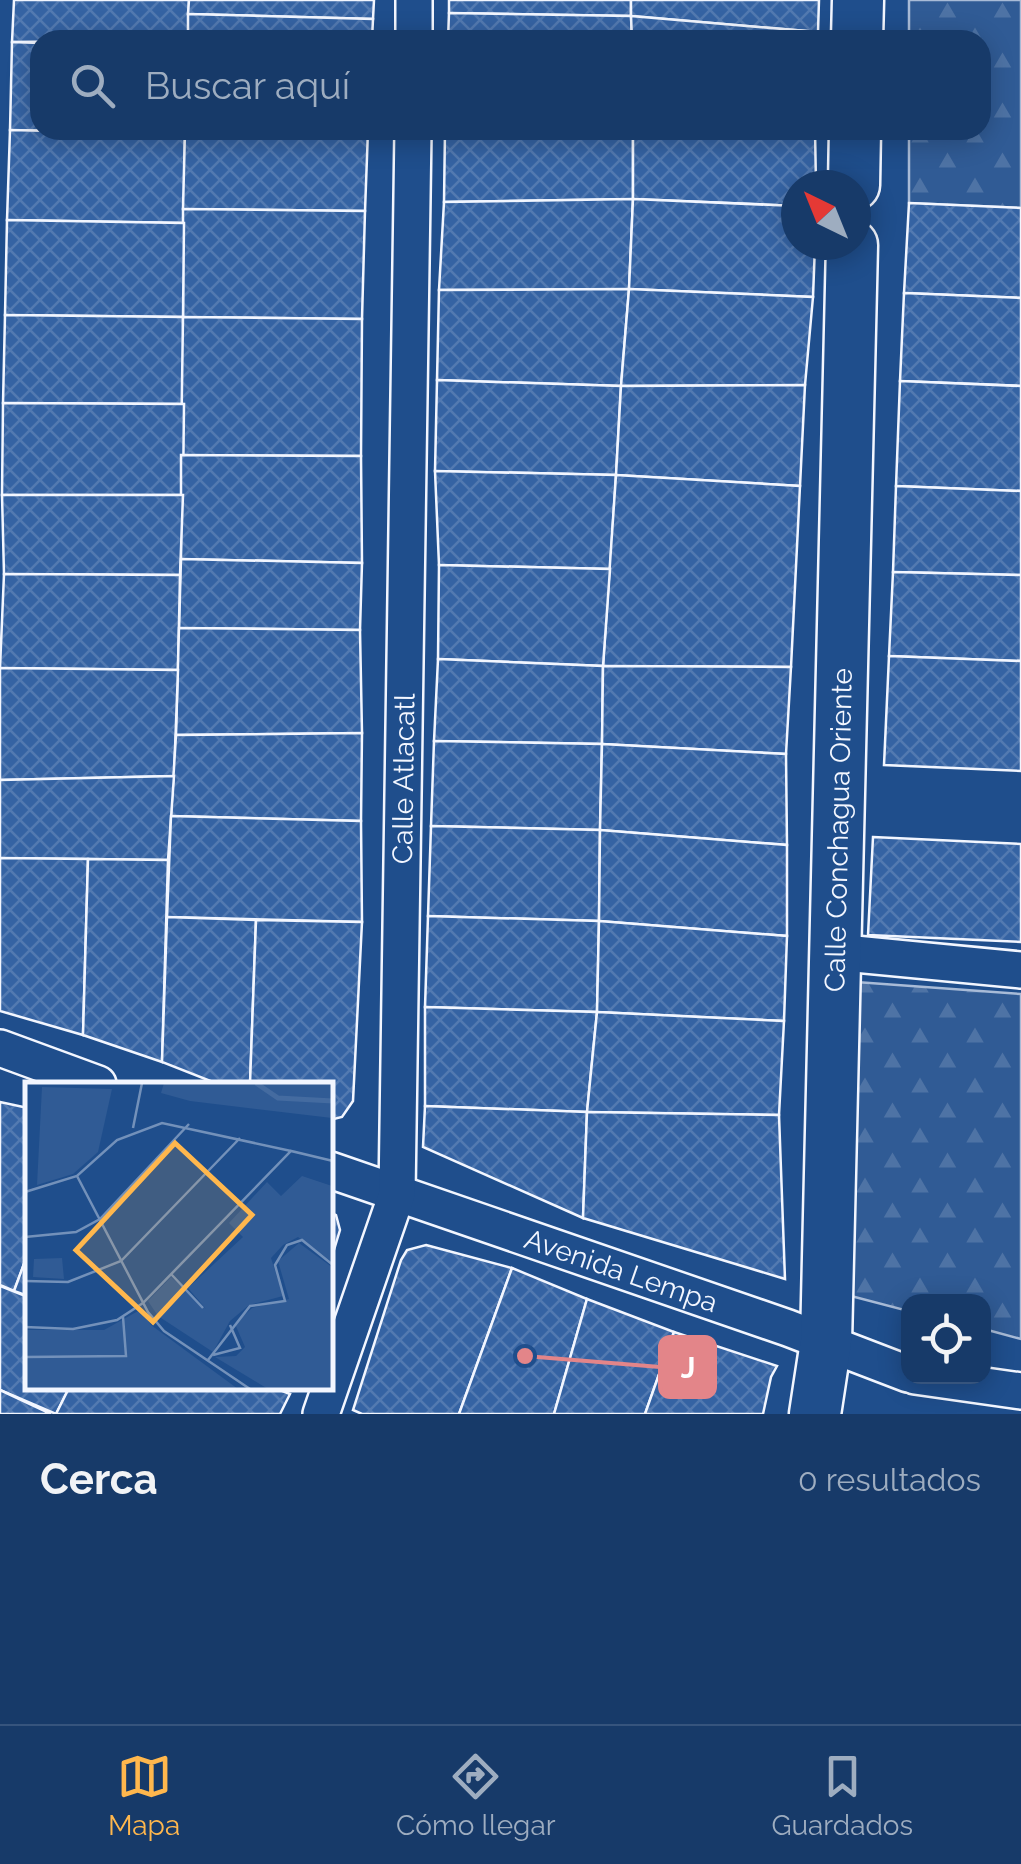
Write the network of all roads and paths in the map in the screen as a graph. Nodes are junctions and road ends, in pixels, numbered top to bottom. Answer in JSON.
{"nodes":[{"id":1,"x":414,"y":0,"type":"edge"},
{"id":2,"x":858,"y":0,"type":"edge"},
{"id":3,"x":414,"y":30,"type":"edge"},
{"id":4,"x":857,"y":30,"type":"edge"},
{"id":5,"x":412,"y":140,"type":"edge"},
{"id":6,"x":855,"y":140,"type":"edge"},
{"id":7,"x":854,"y":170,"type":"edge"},
{"id":8,"x":852,"y":260,"type":"edge"},
{"id":9,"x":834,"y":952,"type":"junction"},
{"id":10,"x":1021,"y":970,"type":"edge"},
{"id":11,"x":0,"y":1048,"type":"edge"},
{"id":12,"x":93,"y":1082,"type":"edge"},
{"id":13,"x":332,"y":1171,"type":"edge"},
{"id":14,"x":397,"y":1194,"type":"junction"},
{"id":15,"x":826,"y":1342,"type":"junction"},
{"id":16,"x":901,"y":1371,"type":"edge"},
{"id":17,"x":977,"y":1384,"type":"edge"},
{"id":18,"x":332,"y":1385,"type":"edge"},
{"id":19,"x":331,"y":1389,"type":"edge"},
{"id":20,"x":1021,"y":1390,"type":"edge"},
{"id":21,"x":322,"y":1414,"type":"edge"},
{"id":22,"x":815,"y":1414,"type":"edge"}],
"edges":[{"from":1,"to":3,"type":"street"},
{"from":2,"to":4,"type":"main road"},
{"from":5,"to":14,"type":"street","name":"Calle Atlacatl"},
{"from":6,"to":7,"type":"main road"},
{"from":8,"to":9,"type":"main road","name":"Calle Conchagua Oriente"},
{"from":9,"to":10,"type":"street"},
{"from":9,"to":15,"type":"main road","name":"Calle Conchagua Oriente"},
{"from":11,"to":12,"type":"street"},
{"from":13,"to":14,"type":"street","name":"Avenida Lempa"},
{"from":14,"to":15,"type":"street","name":"Avenida Lempa"},
{"from":14,"to":18,"type":"street","name":"Calle Atlacatl"},
{"from":15,"to":16,"type":"street","name":"Avenida Lempa"},
{"from":15,"to":22,"type":"main road","name":"Calle Conchagua Oriente"},
{"from":17,"to":20,"type":"street","name":"Avenida Lempa"},
{"from":19,"to":21,"type":"street","name":"Calle Atlacatl"}]}
